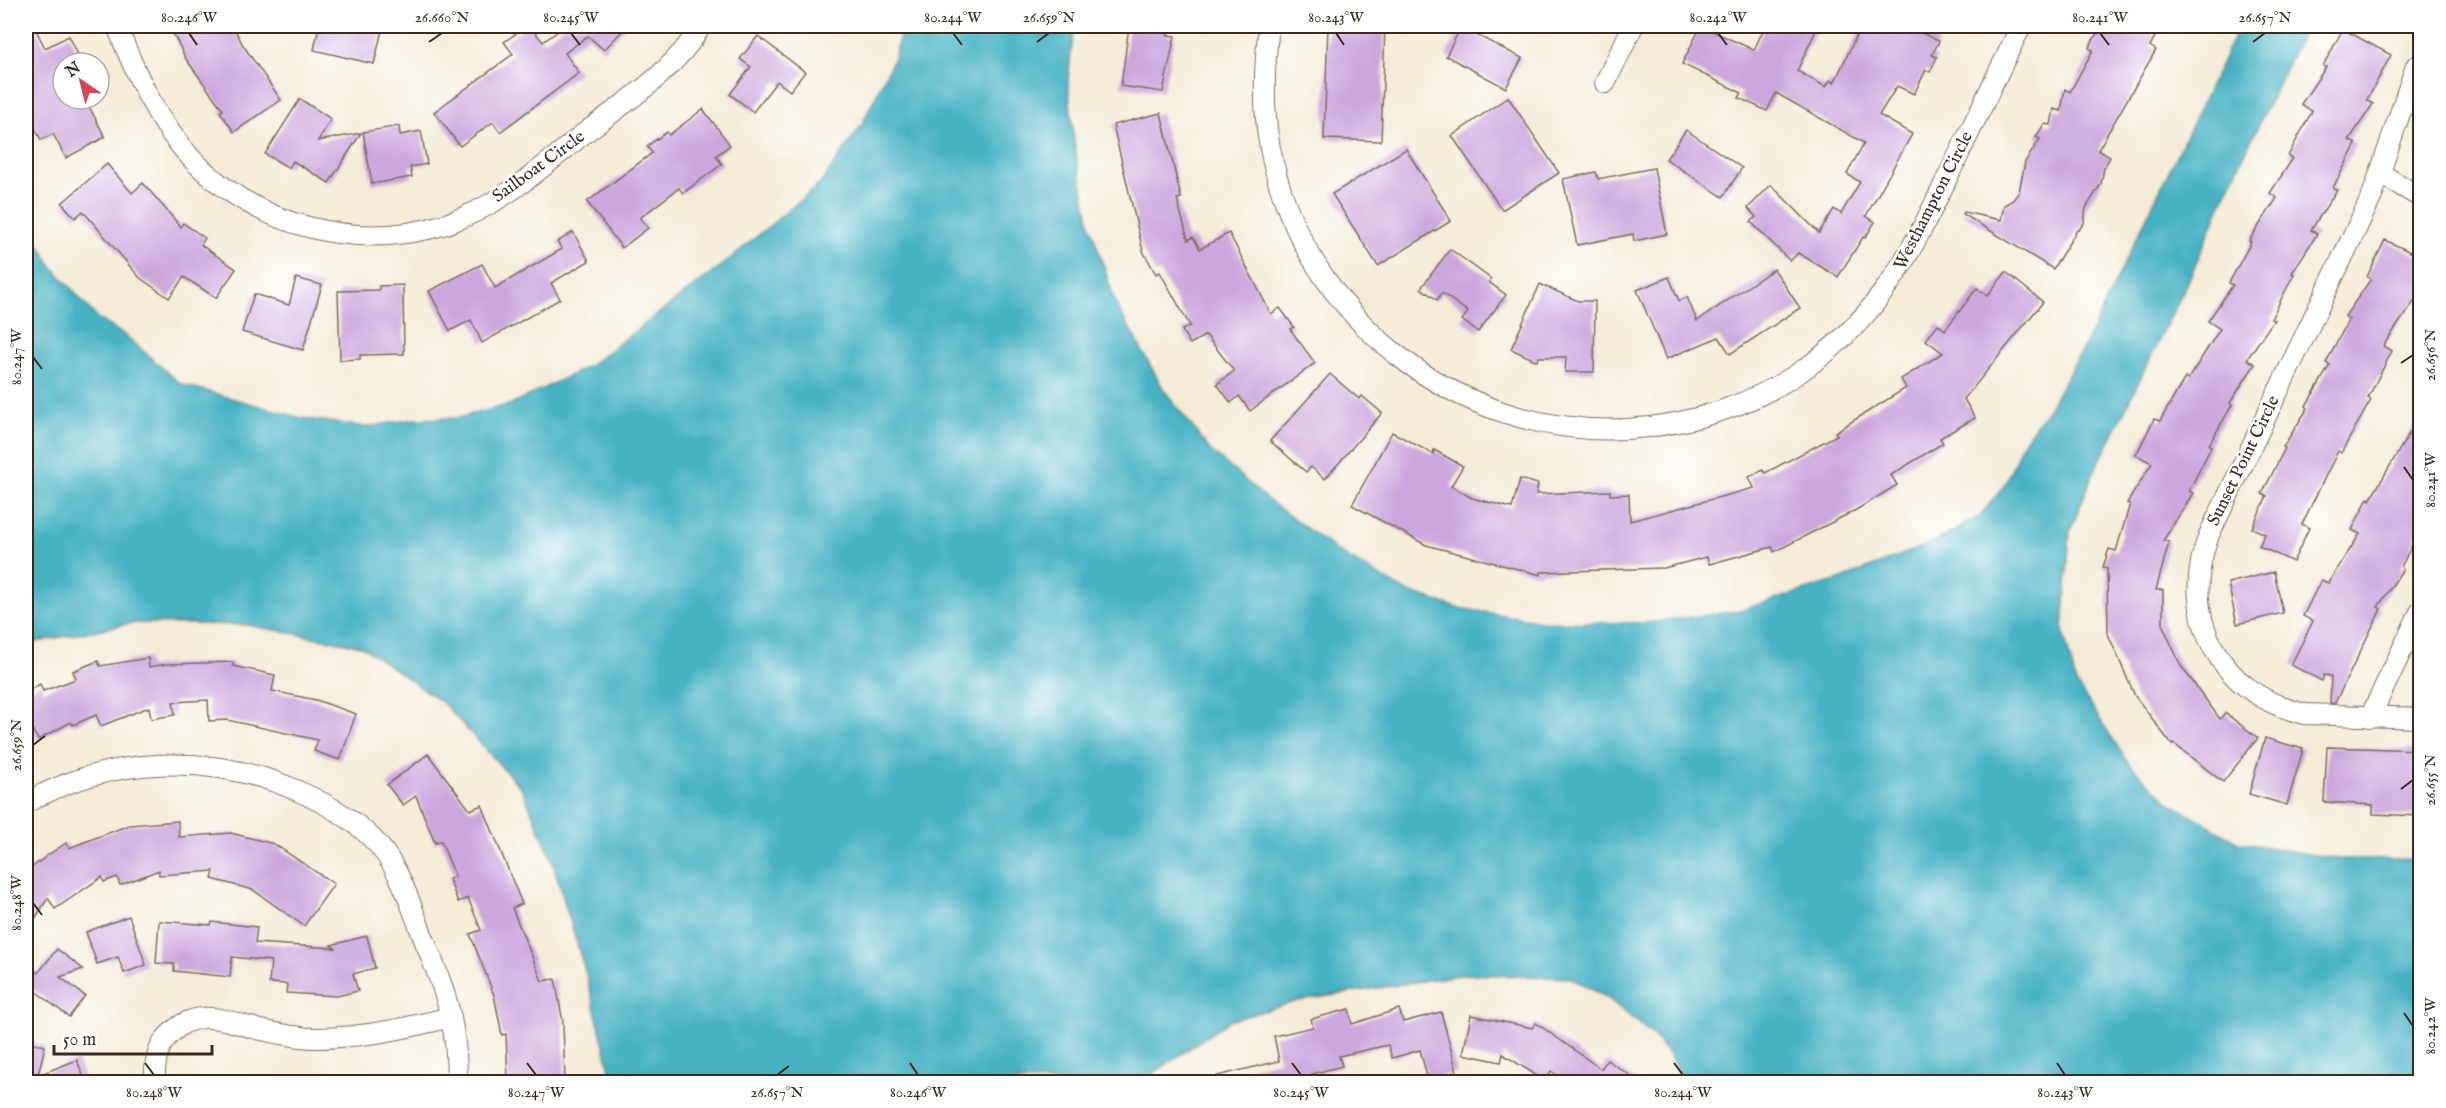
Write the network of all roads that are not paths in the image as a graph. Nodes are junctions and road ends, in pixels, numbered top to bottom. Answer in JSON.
{"nodes":[{"id":1,"x":117,"y":26,"type":"edge"},
{"id":2,"x":701,"y":26,"type":"edge"},
{"id":3,"x":1269,"y":26,"type":"edge"},
{"id":4,"x":1633,"y":26,"type":"edge"},
{"id":5,"x":2021,"y":26,"type":"edge"},
{"id":6,"x":2416,"y":66,"type":"dead end"},
{"id":7,"x":1605,"y":83,"type":"dead end"},
{"id":8,"x":2381,"y":174,"type":"junction"},
{"id":9,"x":2421,"y":197,"type":"edge"},
{"id":10,"x":2421,"y":612,"type":"edge"},
{"id":11,"x":2370,"y":717,"type":"junction"},
{"id":12,"x":2421,"y":718,"type":"edge"},
{"id":13,"x":26,"y":803,"type":"edge"},
{"id":14,"x":451,"y":1017,"type":"junction"},
{"id":15,"x":154,"y":1083,"type":"edge"},
{"id":16,"x":457,"y":1083,"type":"edge"}],
"edges":[{"from":1,"to":2,"type":"street","name":"Sailboat Circle"},
{"from":3,"to":5,"type":"street","name":"Westhampton Circle"},
{"from":4,"to":7,"type":"street"},
{"from":6,"to":8,"type":"street","name":"Sunset Point Circle"},
{"from":8,"to":9,"type":"street"},
{"from":8,"to":11,"type":"street","name":"Sunset Point Circle"},
{"from":10,"to":11,"type":"street"},
{"from":11,"to":12,"type":"street","name":"Sunset Point Circle"},
{"from":13,"to":14,"type":"street"},
{"from":14,"to":15,"type":"street"},
{"from":14,"to":16,"type":"street"}]}
